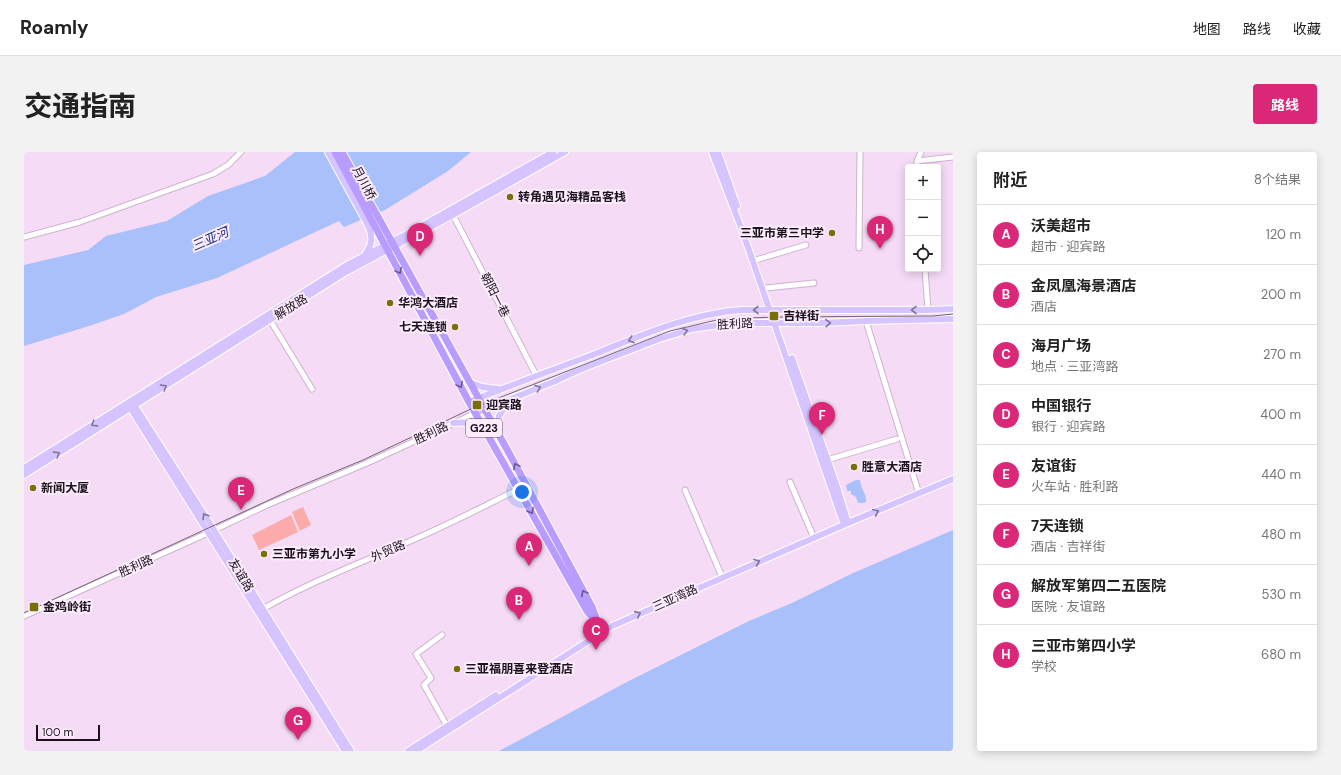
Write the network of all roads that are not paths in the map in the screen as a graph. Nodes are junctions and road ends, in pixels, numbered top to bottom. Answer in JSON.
{"nodes":[{"id":1,"x":241,"y":152,"type":"edge"},
{"id":2,"x":328,"y":152,"type":"edge"},
{"id":3,"x":335,"y":152,"type":"edge"},
{"id":4,"x":342,"y":152,"type":"edge"},
{"id":5,"x":553,"y":152,"type":"edge"},
{"id":6,"x":565,"y":152,"type":"edge"},
{"id":7,"x":712,"y":152,"type":"edge"},
{"id":8,"x":718,"y":152,"type":"edge"},
{"id":9,"x":860,"y":152,"type":"edge"},
{"id":10,"x":921,"y":152,"type":"edge"},
{"id":11,"x":953,"y":157,"type":"edge"},
{"id":12,"x":917,"y":164,"type":"edge"},
{"id":13,"x":454,"y":215,"type":"junction"},
{"id":14,"x":371,"y":225,"type":"junction"},
{"id":15,"x":24,"y":237,"type":"edge"},
{"id":16,"x":393,"y":244,"type":"junction"},
{"id":17,"x":806,"y":245,"type":"dead end"},
{"id":18,"x":386,"y":248,"type":"junction"},
{"id":19,"x":859,"y":248,"type":"dead end"},
{"id":20,"x":365,"y":255,"type":"junction"},
{"id":21,"x":756,"y":260,"type":"junction"},
{"id":22,"x":925,"y":272,"type":"edge"},
{"id":23,"x":814,"y":283,"type":"dead end"},
{"id":24,"x":766,"y":288,"type":"junction"},
{"id":25,"x":953,"y":309,"type":"edge"},
{"id":26,"x":772,"y":310,"type":"junction"},
{"id":27,"x":928,"y":310,"type":"junction"},
{"id":28,"x":953,"y":319,"type":"edge"},
{"id":29,"x":270,"y":320,"type":"junction"},
{"id":30,"x":866,"y":321,"type":"junction"},
{"id":31,"x":777,"y":323,"type":"junction"},
{"id":32,"x":536,"y":375,"type":"junction"},
{"id":33,"x":469,"y":382,"type":"junction"},
{"id":34,"x":312,"y":389,"type":"dead end"},
{"id":35,"x":503,"y":389,"type":"junction"},
{"id":36,"x":478,"y":399,"type":"junction"},
{"id":37,"x":511,"y":399,"type":"junction"},
{"id":38,"x":470,"y":402,"type":"junction"},
{"id":39,"x":131,"y":404,"type":"junction"},
{"id":40,"x":484,"y":409,"type":"junction"},
{"id":41,"x":476,"y":413,"type":"junction"},
{"id":42,"x":452,"y":423,"type":"junction"},
{"id":43,"x":497,"y":431,"type":"junction"},
{"id":44,"x":487,"y":433,"type":"junction"},
{"id":45,"x":897,"y":439,"type":"dead end"},
{"id":46,"x":827,"y":460,"type":"junction"},
{"id":47,"x":24,"y":468,"type":"edge"},
{"id":48,"x":24,"y":475,"type":"edge"},
{"id":49,"x":953,"y":480,"type":"edge"},
{"id":50,"x":790,"y":482,"type":"dead end"},
{"id":51,"x":519,"y":489,"type":"junction"},
{"id":52,"x":686,"y":490,"type":"dead end"},
{"id":53,"x":919,"y":494,"type":"junction"},
{"id":54,"x":846,"y":524,"type":"junction"},
{"id":55,"x":211,"y":532,"type":"junction"},
{"id":56,"x":814,"y":538,"type":"junction"},
{"id":57,"x":722,"y":577,"type":"junction"},
{"id":58,"x":260,"y":611,"type":"junction"},
{"id":59,"x":24,"y":616,"type":"edge"},
{"id":60,"x":601,"y":630,"type":"junction"},
{"id":61,"x":442,"y":635,"type":"dead end"},
{"id":62,"x":447,"y":726,"type":"junction"},
{"id":63,"x":345,"y":751,"type":"edge"},
{"id":64,"x":351,"y":751,"type":"edge"},
{"id":65,"x":408,"y":751,"type":"edge"},
{"id":66,"x":416,"y":751,"type":"edge"}],
"edges":[{"from":1,"to":15,"type":"street"},
{"from":2,"to":14,"type":"main road"},
{"from":3,"to":14,"type":"highway","name":"月川桥","number":"G223"},
{"from":4,"to":16,"type":"highway","name":"月川桥","number":"G223"},
{"from":5,"to":16,"type":"main road","name":"解放路"},
{"from":6,"to":13,"type":"main road","name":"解放路"},
{"from":7,"to":26,"type":"main road"},
{"from":8,"to":21,"type":"main road"},
{"from":9,"to":19,"type":"street"},
{"from":10,"to":12,"type":"street"},
{"from":11,"to":12,"type":"street"},
{"from":13,"to":16,"type":"main road","name":"解放路"},
{"from":13,"to":32,"type":"street","name":"朝阳一巷"},
{"from":14,"to":18,"type":"highway","number":"G223"},
{"from":14,"to":20,"type":"main road"},
{"from":16,"to":18,"type":"main road","name":"解放路"},
{"from":16,"to":33,"type":"highway","number":"G223"},
{"from":17,"to":21,"type":"street"},
{"from":18,"to":20,"type":"main road","name":"解放路"},
{"from":18,"to":29,"type":"main road","name":"解放路"},
{"from":18,"to":38,"type":"highway","number":"G223","one_way":true},
{"from":20,"to":39,"type":"main road","name":"解放路"},
{"from":21,"to":24,"type":"main road"},
{"from":22,"to":27,"type":"street"},
{"from":23,"to":24,"type":"street"},
{"from":24,"to":26,"type":"main road"},
{"from":25,"to":27,"type":"main road","name":"胜利路"},
{"from":27,"to":26,"type":"main road","name":"胜利路","one_way":true},
{"from":26,"to":31,"type":"main road"},
{"from":26,"to":32,"type":"main road","name":"胜利路","one_way":true},
{"from":28,"to":30,"type":"main road","name":"胜利路"},
{"from":29,"to":34,"type":"street"},
{"from":39,"to":29,"type":"main road","name":"解放路","one_way":true},
{"from":31,"to":30,"type":"main road","name":"胜利路","one_way":true},
{"from":30,"to":53,"type":"street"},
{"from":37,"to":31,"type":"main road","name":"胜利路","one_way":true},
{"from":31,"to":46,"type":"main road"},
{"from":31,"to":54,"type":"main road"},
{"from":32,"to":35,"type":"main road","name":"胜利路"},
{"from":33,"to":35,"type":"main road"},
{"from":33,"to":36,"type":"highway","number":"G223"},
{"from":35,"to":36,"type":"main road","name":"胜利路"},
{"from":36,"to":38,"type":"main road","name":"胜利路"},
{"from":36,"to":40,"type":"highway","number":"G223"},
{"from":37,"to":40,"type":"main road","name":"胜利路"},
{"from":37,"to":43,"type":"main road"},
{"from":38,"to":41,"type":"highway","number":"G223"},
{"from":39,"to":47,"type":"main road","name":"解放路","one_way":true},
{"from":48,"to":39,"type":"main road","name":"解放路","one_way":true},
{"from":39,"to":55,"type":"main road","name":"友谊路"},
{"from":40,"to":41,"type":"main road","name":"胜利路"},
{"from":40,"to":43,"type":"highway","number":"G223"},
{"from":41,"to":42,"type":"street","name":"胜利路"},
{"from":41,"to":44,"type":"highway","number":"G223"},
{"from":42,"to":44,"type":"main road"},
{"from":42,"to":55,"type":"street","name":"胜利路"},
{"from":60,"to":43,"type":"highway","number":"G223","one_way":true},
{"from":44,"to":51,"type":"highway","number":"G223"},
{"from":45,"to":46,"type":"street"},
{"from":46,"to":54,"type":"main road"},
{"from":49,"to":53,"type":"main road","name":"三亚湾路"},
{"from":50,"to":56,"type":"street"},
{"from":51,"to":58,"type":"street","name":"外贸路"},
{"from":51,"to":60,"type":"highway","number":"G223","one_way":true},
{"from":52,"to":57,"type":"street"},
{"from":54,"to":53,"type":"main road","name":"三亚湾路","one_way":true},
{"from":54,"to":56,"type":"main road","name":"三亚湾路"},
{"from":55,"to":58,"type":"main road","name":"友谊路"},
{"from":55,"to":59,"type":"street","name":"胜利路"},
{"from":57,"to":56,"type":"main road","name":"三亚湾路","one_way":true},
{"from":60,"to":57,"type":"main road","name":"三亚湾路","one_way":true},
{"from":58,"to":63,"type":"main road","name":"友谊路"},
{"from":58,"to":64,"type":"main road","name":"友谊路"},
{"from":60,"to":62,"type":"main road","name":"三亚湾路"},
{"from":60,"to":66,"type":"main road","name":"三亚湾路"},
{"from":61,"to":62,"type":"street"},
{"from":62,"to":65,"type":"main road","name":"三亚湾路"}]}
